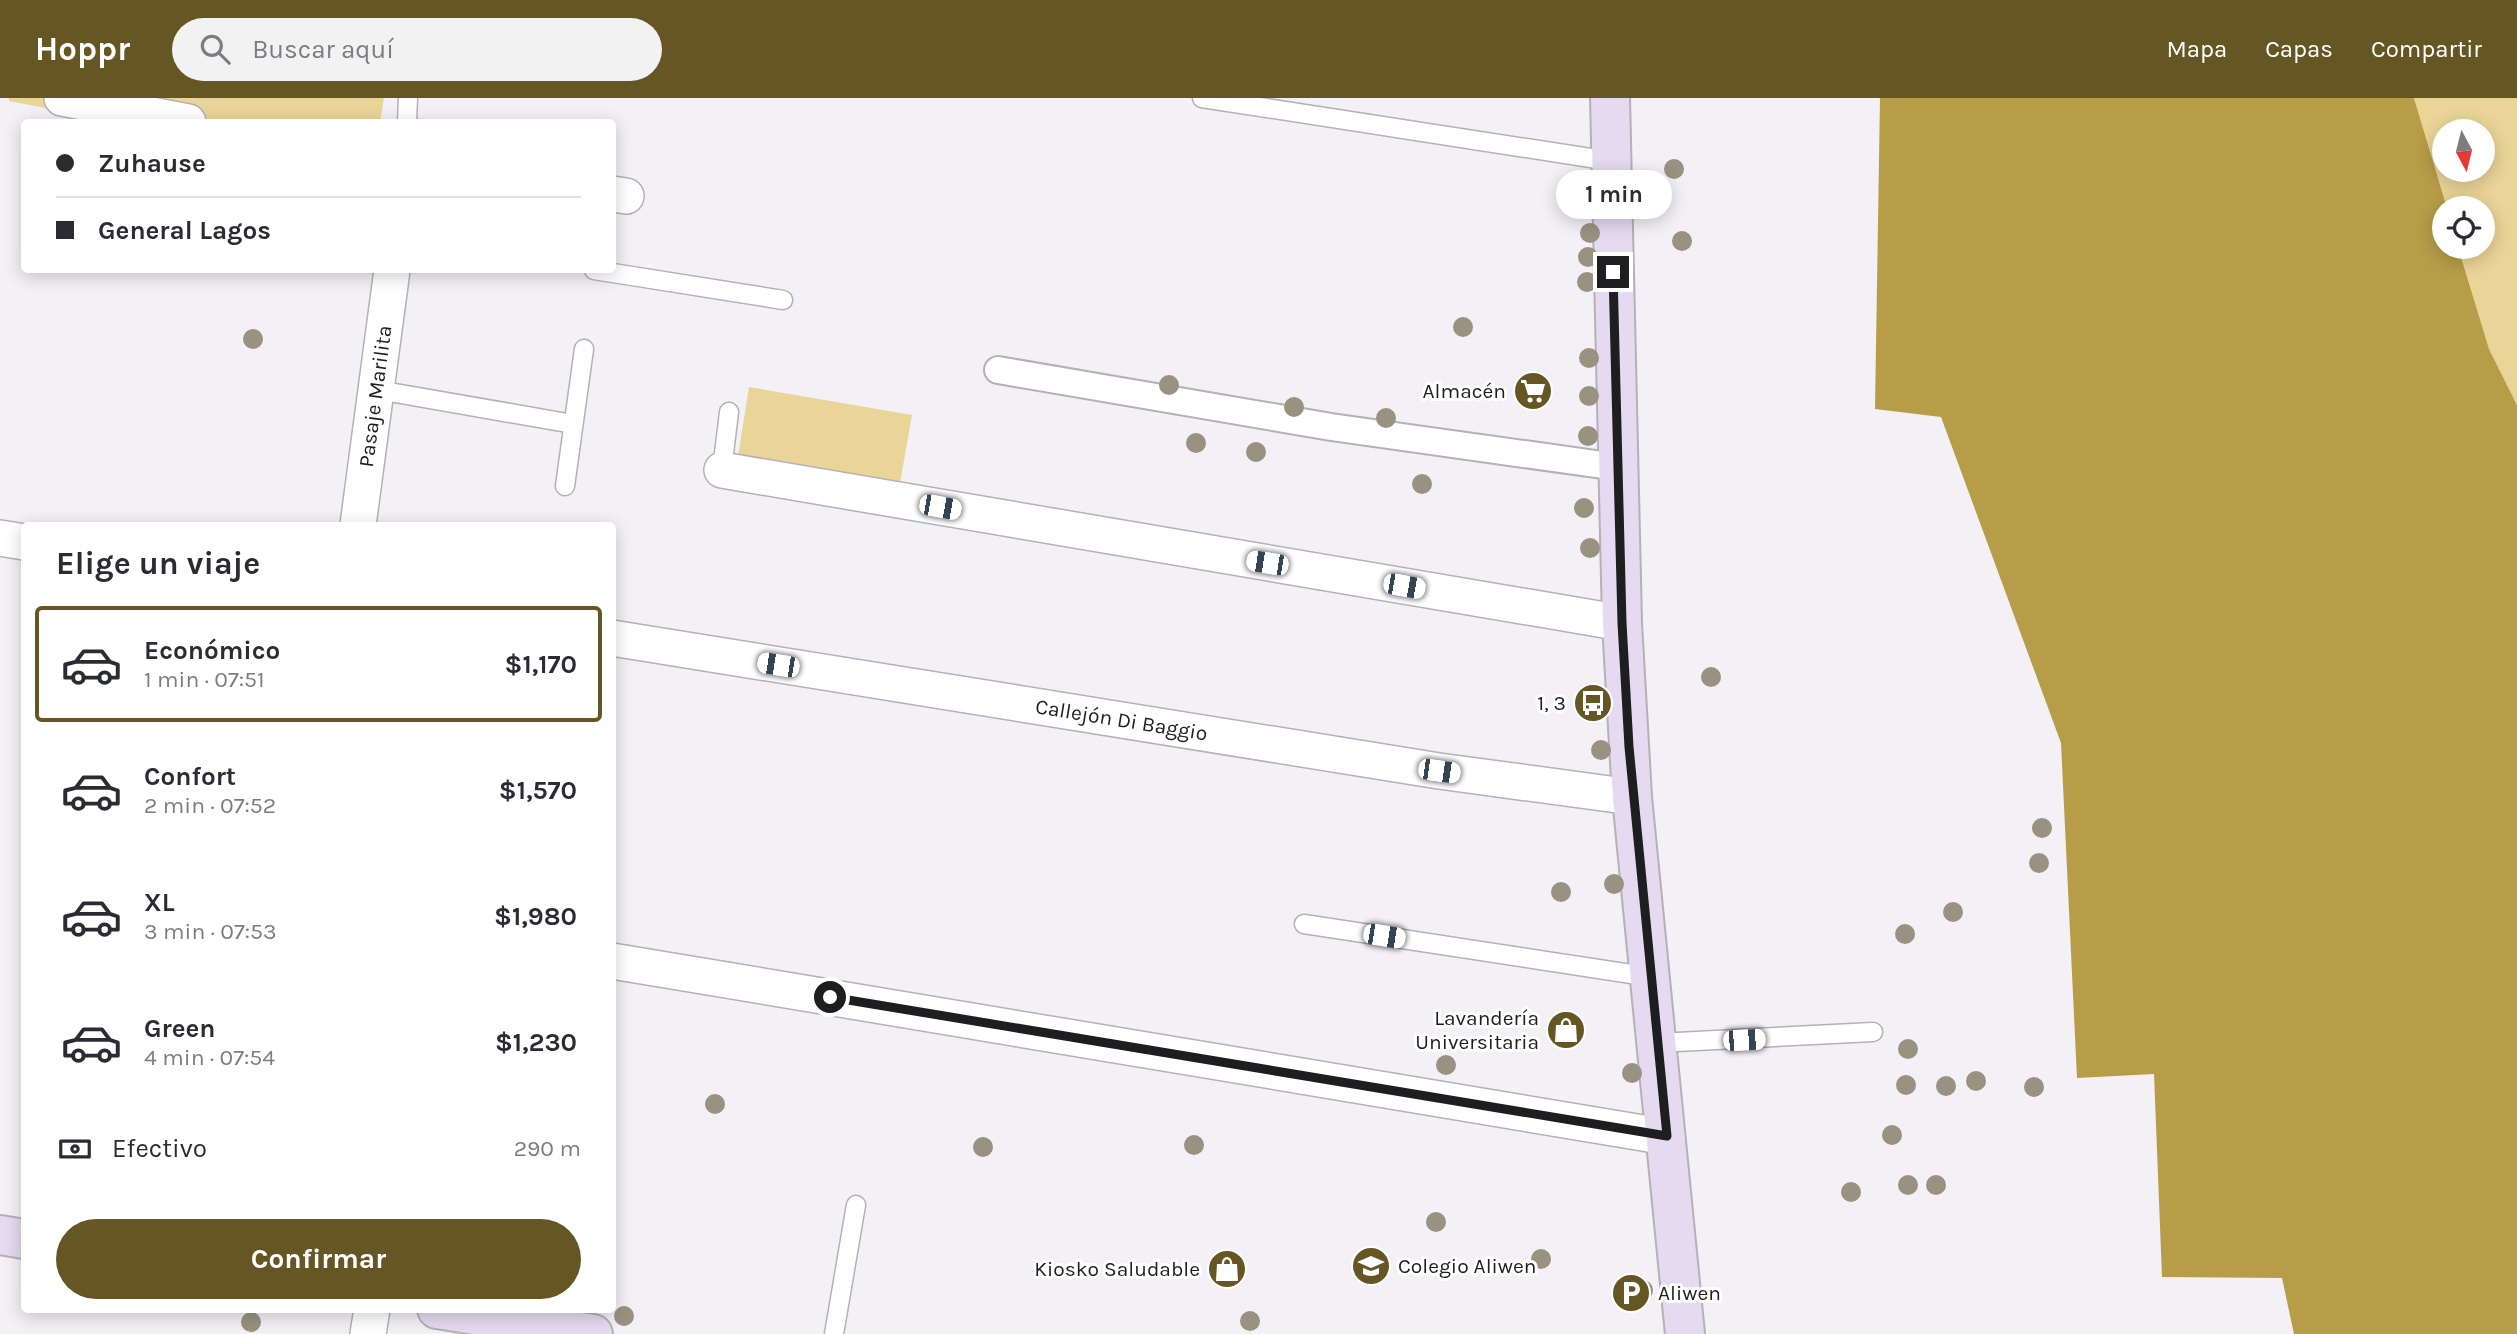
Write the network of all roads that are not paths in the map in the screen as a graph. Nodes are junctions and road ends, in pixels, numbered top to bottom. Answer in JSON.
{"nodes":[{"id":1,"x":62,"y":98,"type":"edge"},
{"id":2,"x":408,"y":98,"type":"edge"},
{"id":3,"x":1202,"y":98,"type":"edge"},
{"id":4,"x":1610,"y":98,"type":"edge"},
{"id":5,"x":172,"y":119,"type":"edge"},
{"id":6,"x":407,"y":119,"type":"edge"},
{"id":7,"x":1610,"y":161,"type":"junction"},
{"id":8,"x":392,"y":273,"type":"edge"},
{"id":9,"x":613,"y":273,"type":"edge"},
{"id":10,"x":783,"y":300,"type":"dead end"},
{"id":11,"x":584,"y":349,"type":"dead end"},
{"id":12,"x":998,"y":370,"type":"dead end"},
{"id":13,"x":378,"y":390,"type":"junction"},
{"id":14,"x":729,"y":412,"type":"dead end"},
{"id":15,"x":573,"y":424,"type":"junction"},
{"id":16,"x":1617,"y":467,"type":"junction"},
{"id":17,"x":722,"y":470,"type":"joint"},
{"id":18,"x":565,"y":486,"type":"dead end"},
{"id":19,"x":358,"y":522,"type":"edge"},
{"id":20,"x":0,"y":538,"type":"edge"},
{"id":21,"x":21,"y":542,"type":"edge"},
{"id":22,"x":1622,"y":623,"type":"junction"},
{"id":23,"x":616,"y":639,"type":"edge"},
{"id":24,"x":1632,"y":797,"type":"junction"},
{"id":25,"x":1304,"y":924,"type":"dead end"},
{"id":26,"x":616,"y":962,"type":"edge"},
{"id":27,"x":1651,"y":977,"type":"junction"},
{"id":28,"x":1873,"y":1032,"type":"dead end"},
{"id":29,"x":1657,"y":1043,"type":"junction"},
{"id":30,"x":1667,"y":1136,"type":"junction"},
{"id":31,"x":856,"y":1205,"type":"dead end"},
{"id":32,"x":0,"y":1235,"type":"edge"},
{"id":33,"x":21,"y":1238,"type":"edge"},
{"id":34,"x":371,"y":1313,"type":"edge"},
{"id":35,"x":462,"y":1313,"type":"edge"},
{"id":36,"x":368,"y":1334,"type":"edge"},
{"id":37,"x":593,"y":1334,"type":"edge"},
{"id":38,"x":834,"y":1334,"type":"edge"},
{"id":39,"x":1685,"y":1334,"type":"edge"}],
"edges":[{"from":1,"to":5,"type":"street"},
{"from":2,"to":6,"type":"lane"},
{"from":3,"to":7,"type":"lane"},
{"from":4,"to":7,"type":"main road"},
{"from":7,"to":16,"type":"main road"},
{"from":8,"to":13,"type":"street","name":"Pasaje Marilita"},
{"from":9,"to":10,"type":"lane"},
{"from":11,"to":15,"type":"lane"},
{"from":12,"to":16,"type":"street"},
{"from":13,"to":15,"type":"lane"},
{"from":13,"to":19,"type":"street","name":"Pasaje Marilita"},
{"from":14,"to":17,"type":"lane"},
{"from":15,"to":18,"type":"lane"},
{"from":16,"to":22,"type":"main road"},
{"from":17,"to":22,"type":"street"},
{"from":20,"to":21,"type":"street"},
{"from":22,"to":24,"type":"main road"},
{"from":23,"to":24,"type":"street","name":"Callejón Di Baggio"},
{"from":24,"to":27,"type":"main road"},
{"from":25,"to":27,"type":"lane"},
{"from":26,"to":30,"type":"street"},
{"from":27,"to":29,"type":"main road"},
{"from":28,"to":29,"type":"lane"},
{"from":29,"to":30,"type":"main road"},
{"from":30,"to":39,"type":"main road"},
{"from":31,"to":38,"type":"lane"},
{"from":32,"to":33,"type":"main road"},
{"from":34,"to":36,"type":"street"},
{"from":35,"to":37,"type":"main road"}]}
